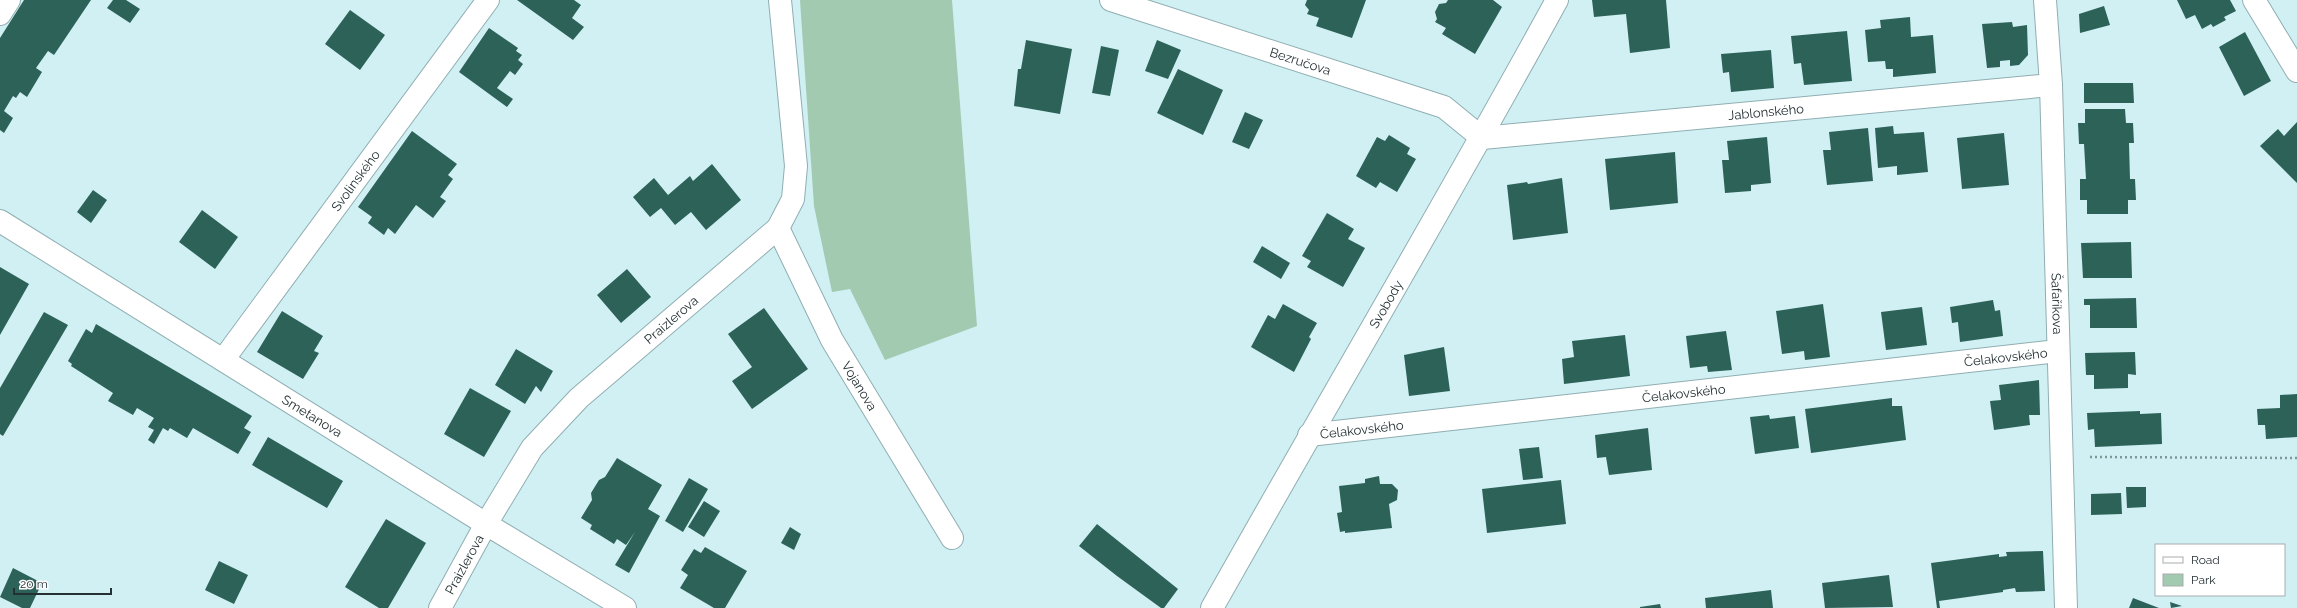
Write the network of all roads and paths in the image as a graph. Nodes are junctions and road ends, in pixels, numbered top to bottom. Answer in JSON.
{"nodes":[{"id":1,"x":9,"y":0,"type":"edge"},
{"id":2,"x":488,"y":0,"type":"edge"},
{"id":3,"x":780,"y":0,"type":"edge"},
{"id":4,"x":1111,"y":0,"type":"edge"},
{"id":5,"x":1557,"y":0,"type":"edge"},
{"id":6,"x":2046,"y":0,"type":"edge"},
{"id":7,"x":2254,"y":0,"type":"edge"},
{"id":8,"x":0,"y":14,"type":"edge"},
{"id":9,"x":2297,"y":71,"type":"edge"},
{"id":10,"x":2051,"y":85,"type":"junction"},
{"id":11,"x":1482,"y":138,"type":"junction"},
{"id":12,"x":0,"y":221,"type":"edge"},
{"id":13,"x":778,"y":228,"type":"junction"},
{"id":14,"x":2058,"y":351,"type":"junction"},
{"id":15,"x":222,"y":360,"type":"junction"},
{"id":16,"x":1309,"y":435,"type":"junction"},
{"id":17,"x":2063,"y":457,"type":"junction"},
{"id":18,"x":2297,"y":458,"type":"edge"},
{"id":19,"x":486,"y":524,"type":"junction"},
{"id":20,"x":952,"y":538,"type":"dead end"},
{"id":21,"x":440,"y":608,"type":"edge"},
{"id":22,"x":625,"y":608,"type":"edge"},
{"id":23,"x":1212,"y":608,"type":"edge"},
{"id":24,"x":2066,"y":608,"type":"edge"}],
"edges":[{"from":1,"to":8,"type":"street"},
{"from":2,"to":15,"type":"street","name":"Svolinského"},
{"from":3,"to":13,"type":"street","name":"Praizlerova"},
{"from":4,"to":11,"type":"street","name":"Bezručova"},
{"from":5,"to":11,"type":"street","name":"Svobody"},
{"from":6,"to":10,"type":"street","name":"Šafaříkova"},
{"from":7,"to":9,"type":"street"},
{"from":10,"to":11,"type":"street","name":"Jablonského"},
{"from":10,"to":14,"type":"street","name":"Šafaříkova"},
{"from":11,"to":16,"type":"street","name":"Svobody"},
{"from":12,"to":15,"type":"street","name":"Smetanova"},
{"from":13,"to":19,"type":"street","name":"Praizlerova"},
{"from":13,"to":20,"type":"street","name":"Vojanova"},
{"from":14,"to":16,"type":"street","name":"Čelakovského"},
{"from":14,"to":17,"type":"street","name":"Šafaříkova"},
{"from":15,"to":19,"type":"street","name":"Smetanova"},
{"from":16,"to":23,"type":"street","name":"Svobody"},
{"from":17,"to":18,"type":"path"},
{"from":17,"to":24,"type":"street","name":"Šafaříkova"},
{"from":19,"to":21,"type":"street","name":"Praizlerova"},
{"from":19,"to":22,"type":"street","name":"Smetanova"}]}
